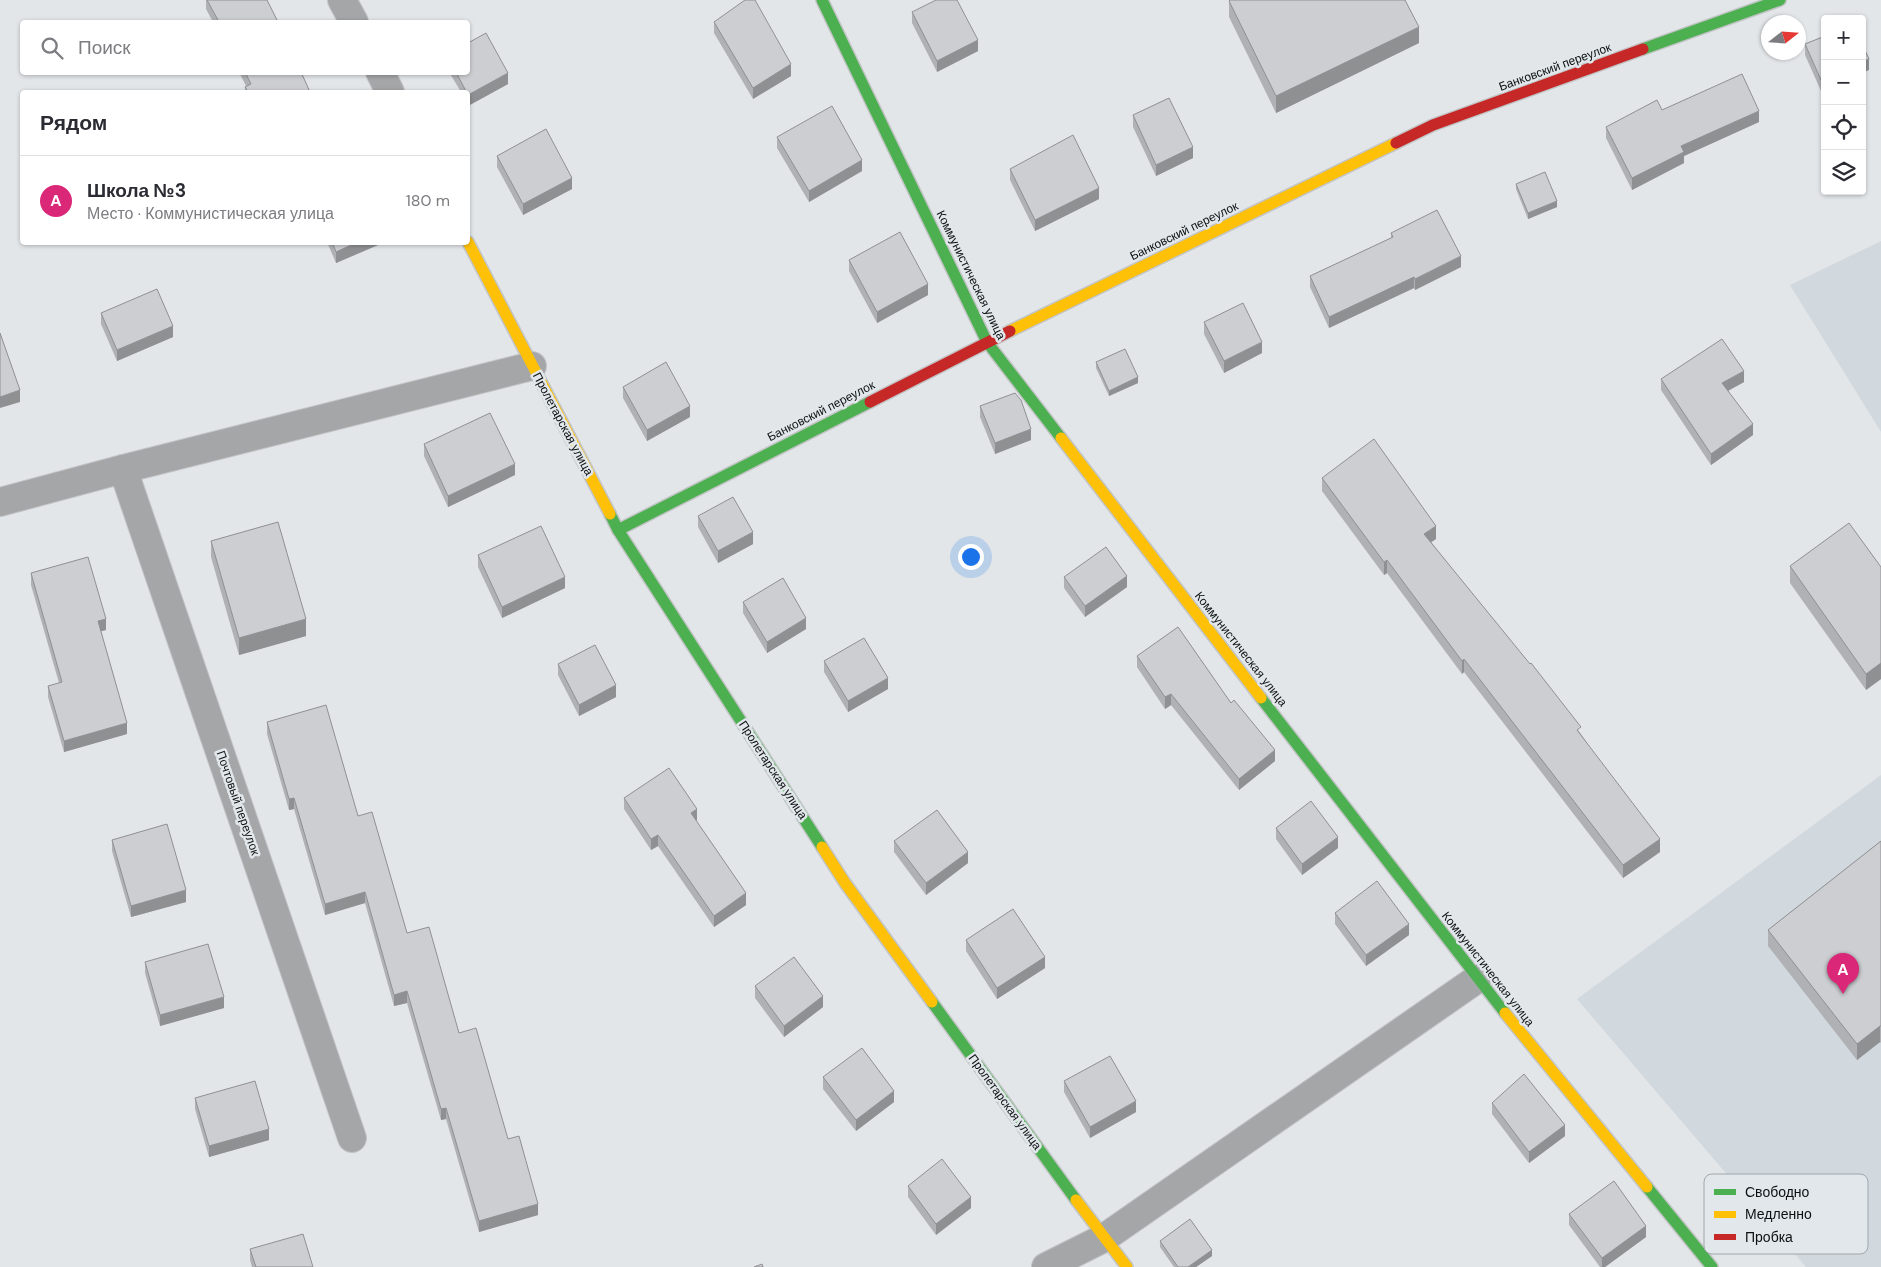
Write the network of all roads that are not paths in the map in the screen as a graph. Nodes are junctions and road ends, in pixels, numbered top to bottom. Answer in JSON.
{"nodes":[{"id":1,"x":342,"y":0,"type":"edge"},
{"id":2,"x":822,"y":0,"type":"edge"},
{"id":3,"x":1780,"y":0,"type":"edge"},
{"id":4,"x":353,"y":20,"type":"edge"},
{"id":5,"x":382,"y":75,"type":"edge"},
{"id":6,"x":389,"y":90,"type":"edge"},
{"id":7,"x":470,"y":245,"type":"edge"},
{"id":8,"x":987,"y":342,"type":"junction"},
{"id":9,"x":532,"y":366,"type":"junction"},
{"id":10,"x":123,"y":469,"type":"junction"},
{"id":11,"x":0,"y":502,"type":"edge"},
{"id":12,"x":618,"y":530,"type":"junction"},
{"id":13,"x":1477,"y":979,"type":"junction"},
{"id":14,"x":352,"y":1138,"type":"dead end"},
{"id":15,"x":1104,"y":1238,"type":"junction"},
{"id":16,"x":1046,"y":1267,"type":"edge"},
{"id":17,"x":1127,"y":1267,"type":"edge"},
{"id":18,"x":1712,"y":1267,"type":"edge"}],
"edges":[{"from":1,"to":4,"type":"street"},
{"from":2,"to":8,"type":"street","name":"Коммунистическая улица"},
{"from":3,"to":8,"type":"street","name":"Банковский переулок"},
{"from":5,"to":6,"type":"street"},
{"from":7,"to":9,"type":"street","name":"Пролетарская улица"},
{"from":8,"to":12,"type":"street","name":"Банковский переулок"},
{"from":8,"to":13,"type":"street","name":"Коммунистическая улица"},
{"from":9,"to":10,"type":"street"},
{"from":9,"to":12,"type":"street","name":"Пролетарская улица"},
{"from":10,"to":11,"type":"street"},
{"from":10,"to":14,"type":"street","name":"Почтовый переулок"},
{"from":12,"to":15,"type":"street","name":"Пролетарская улица"},
{"from":13,"to":15,"type":"street"},
{"from":13,"to":18,"type":"street","name":"Коммунистическая улица"},
{"from":15,"to":16,"type":"street"},
{"from":15,"to":17,"type":"street","name":"Пролетарская улица"}]}
